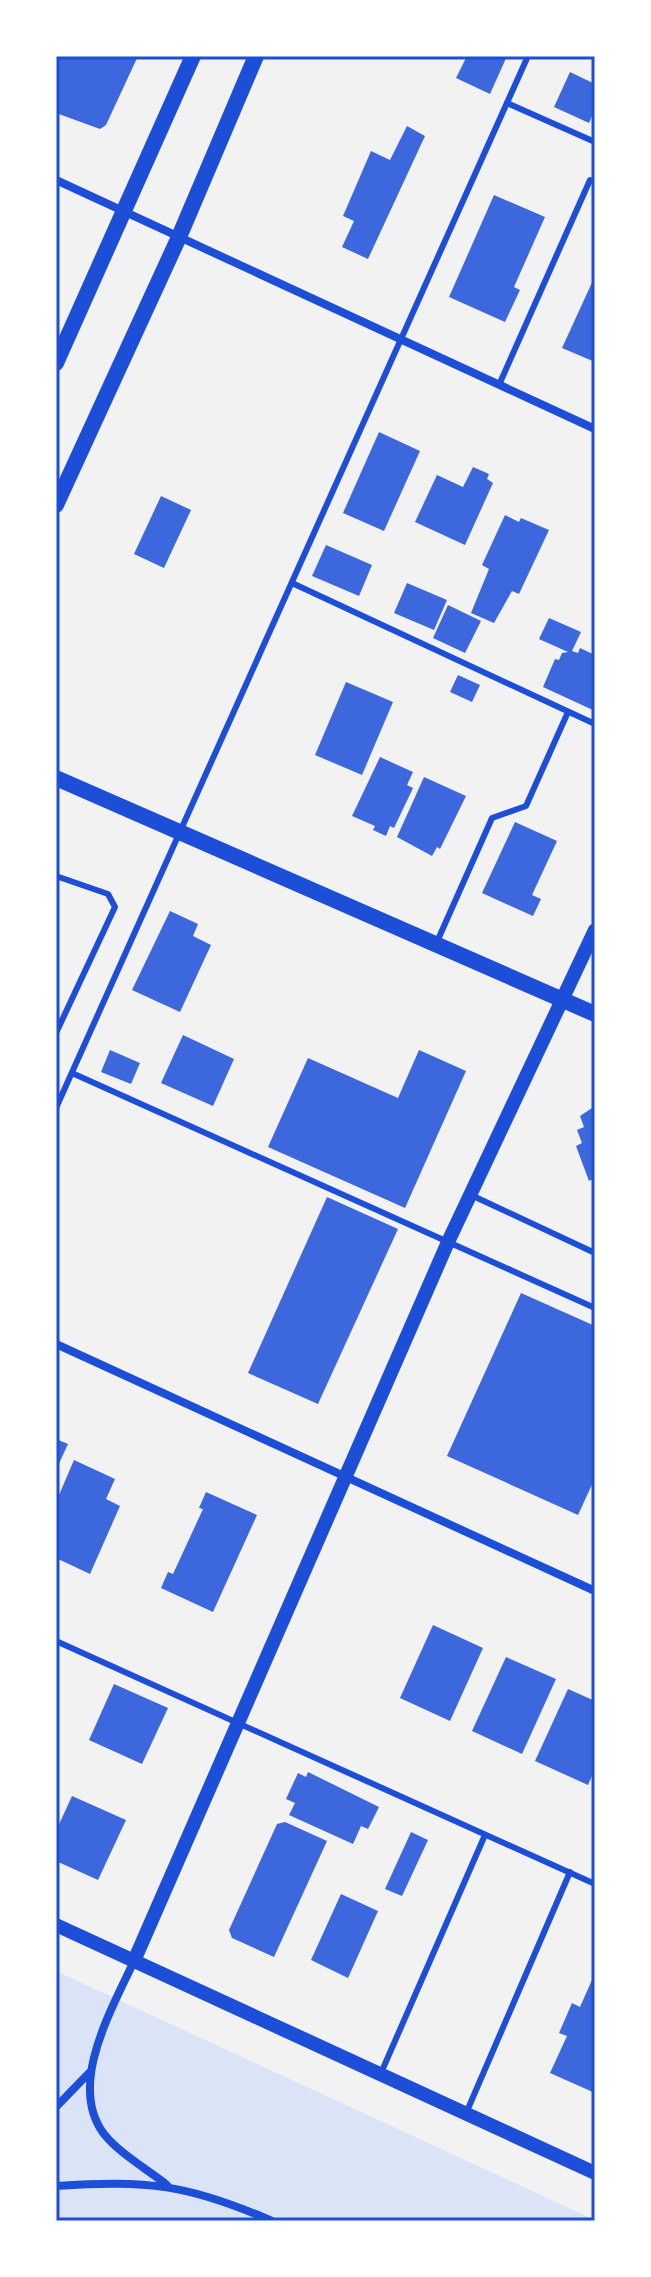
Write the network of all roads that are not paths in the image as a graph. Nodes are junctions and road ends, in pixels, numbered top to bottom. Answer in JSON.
{"nodes":[{"id":1,"x":193,"y":56,"type":"edge"},
{"id":2,"x":256,"y":56,"type":"edge"},
{"id":3,"x":528,"y":56,"type":"edge"},
{"id":4,"x":507,"y":103,"type":"junction"},
{"id":5,"x":595,"y":142,"type":"edge"},
{"id":6,"x":56,"y":180,"type":"edge"},
{"id":7,"x":595,"y":182,"type":"edge"},
{"id":8,"x":125,"y":212,"type":"junction"},
{"id":9,"x":179,"y":237,"type":"junction"},
{"id":10,"x":401,"y":340,"type":"junction"},
{"id":11,"x":56,"y":363,"type":"edge"},
{"id":12,"x":499,"y":385,"type":"junction"},
{"id":13,"x":595,"y":429,"type":"edge"},
{"id":14,"x":56,"y":505,"type":"edge"},
{"id":15,"x":292,"y":583,"type":"junction"},
{"id":16,"x":568,"y":712,"type":"junction"},
{"id":17,"x":595,"y":724,"type":"edge"},
{"id":18,"x":56,"y":778,"type":"edge"},
{"id":19,"x":179,"y":834,"type":"junction"},
{"id":20,"x":56,"y":876,"type":"edge"},
{"id":21,"x":595,"y":930,"type":"edge"},
{"id":22,"x":436,"y":944,"type":"junction"},
{"id":23,"x":564,"y":1000,"type":"junction"},
{"id":24,"x":595,"y":1014,"type":"edge"},
{"id":25,"x":56,"y":1033,"type":"edge"},
{"id":26,"x":72,"y":1073,"type":"junction"},
{"id":27,"x":56,"y":1108,"type":"edge"},
{"id":28,"x":469,"y":1195,"type":"junction"},
{"id":29,"x":448,"y":1242,"type":"junction"},
{"id":30,"x":595,"y":1253,"type":"edge"},
{"id":31,"x":595,"y":1308,"type":"edge"},
{"id":32,"x":56,"y":1344,"type":"edge"},
{"id":33,"x":344,"y":1478,"type":"junction"},
{"id":34,"x":595,"y":1591,"type":"edge"},
{"id":35,"x":56,"y":1641,"type":"edge"},
{"id":36,"x":237,"y":1724,"type":"junction"},
{"id":37,"x":485,"y":1835,"type":"junction"},
{"id":38,"x":570,"y":1872,"type":"junction"},
{"id":39,"x":595,"y":1884,"type":"edge"},
{"id":40,"x":56,"y":1925,"type":"edge"},
{"id":41,"x":134,"y":1961,"type":"junction"},
{"id":42,"x":89,"y":2072,"type":"junction"},
{"id":43,"x":381,"y":2073,"type":"junction"},
{"id":44,"x":56,"y":2107,"type":"edge"},
{"id":45,"x":467,"y":2111,"type":"junction"},
{"id":46,"x":595,"y":2173,"type":"edge"},
{"id":47,"x":167,"y":2185,"type":"junction"},
{"id":48,"x":56,"y":2186,"type":"edge"},
{"id":49,"x":272,"y":2221,"type":"edge"}],
"edges":[{"from":1,"to":8,"type":"main road"},
{"from":2,"to":9,"type":"main road"},
{"from":3,"to":4,"type":"lane"},
{"from":4,"to":5,"type":"lane"},
{"from":4,"to":10,"type":"lane"},
{"from":6,"to":8,"type":"street"},
{"from":7,"to":12,"type":"lane"},
{"from":8,"to":9,"type":"street"},
{"from":8,"to":11,"type":"main road"},
{"from":9,"to":10,"type":"street"},
{"from":9,"to":14,"type":"main road"},
{"from":10,"to":12,"type":"street"},
{"from":10,"to":15,"type":"lane"},
{"from":12,"to":13,"type":"street"},
{"from":15,"to":16,"type":"lane"},
{"from":15,"to":19,"type":"lane"},
{"from":16,"to":17,"type":"lane"},
{"from":16,"to":22,"type":"lane"},
{"from":18,"to":19,"type":"main road"},
{"from":19,"to":22,"type":"main road"},
{"from":19,"to":26,"type":"lane"},
{"from":20,"to":25,"type":"lane"},
{"from":21,"to":23,"type":"street"},
{"from":22,"to":23,"type":"main road"},
{"from":23,"to":24,"type":"main road"},
{"from":23,"to":28,"type":"street"},
{"from":26,"to":27,"type":"lane"},
{"from":26,"to":29,"type":"lane"},
{"from":28,"to":29,"type":"street"},
{"from":28,"to":30,"type":"lane"},
{"from":29,"to":31,"type":"lane"},
{"from":29,"to":33,"type":"street"},
{"from":32,"to":33,"type":"street"},
{"from":33,"to":34,"type":"street"},
{"from":33,"to":36,"type":"street"},
{"from":35,"to":36,"type":"lane"},
{"from":36,"to":37,"type":"lane"},
{"from":36,"to":41,"type":"street"},
{"from":37,"to":38,"type":"lane"},
{"from":37,"to":43,"type":"lane"},
{"from":38,"to":39,"type":"lane"},
{"from":38,"to":45,"type":"lane"},
{"from":40,"to":41,"type":"street"},
{"from":41,"to":42,"type":"street"},
{"from":41,"to":43,"type":"street"},
{"from":42,"to":44,"type":"street"},
{"from":42,"to":47,"type":"street"},
{"from":43,"to":45,"type":"street"},
{"from":45,"to":46,"type":"street"},
{"from":47,"to":48,"type":"street"},
{"from":47,"to":49,"type":"street"}]}
